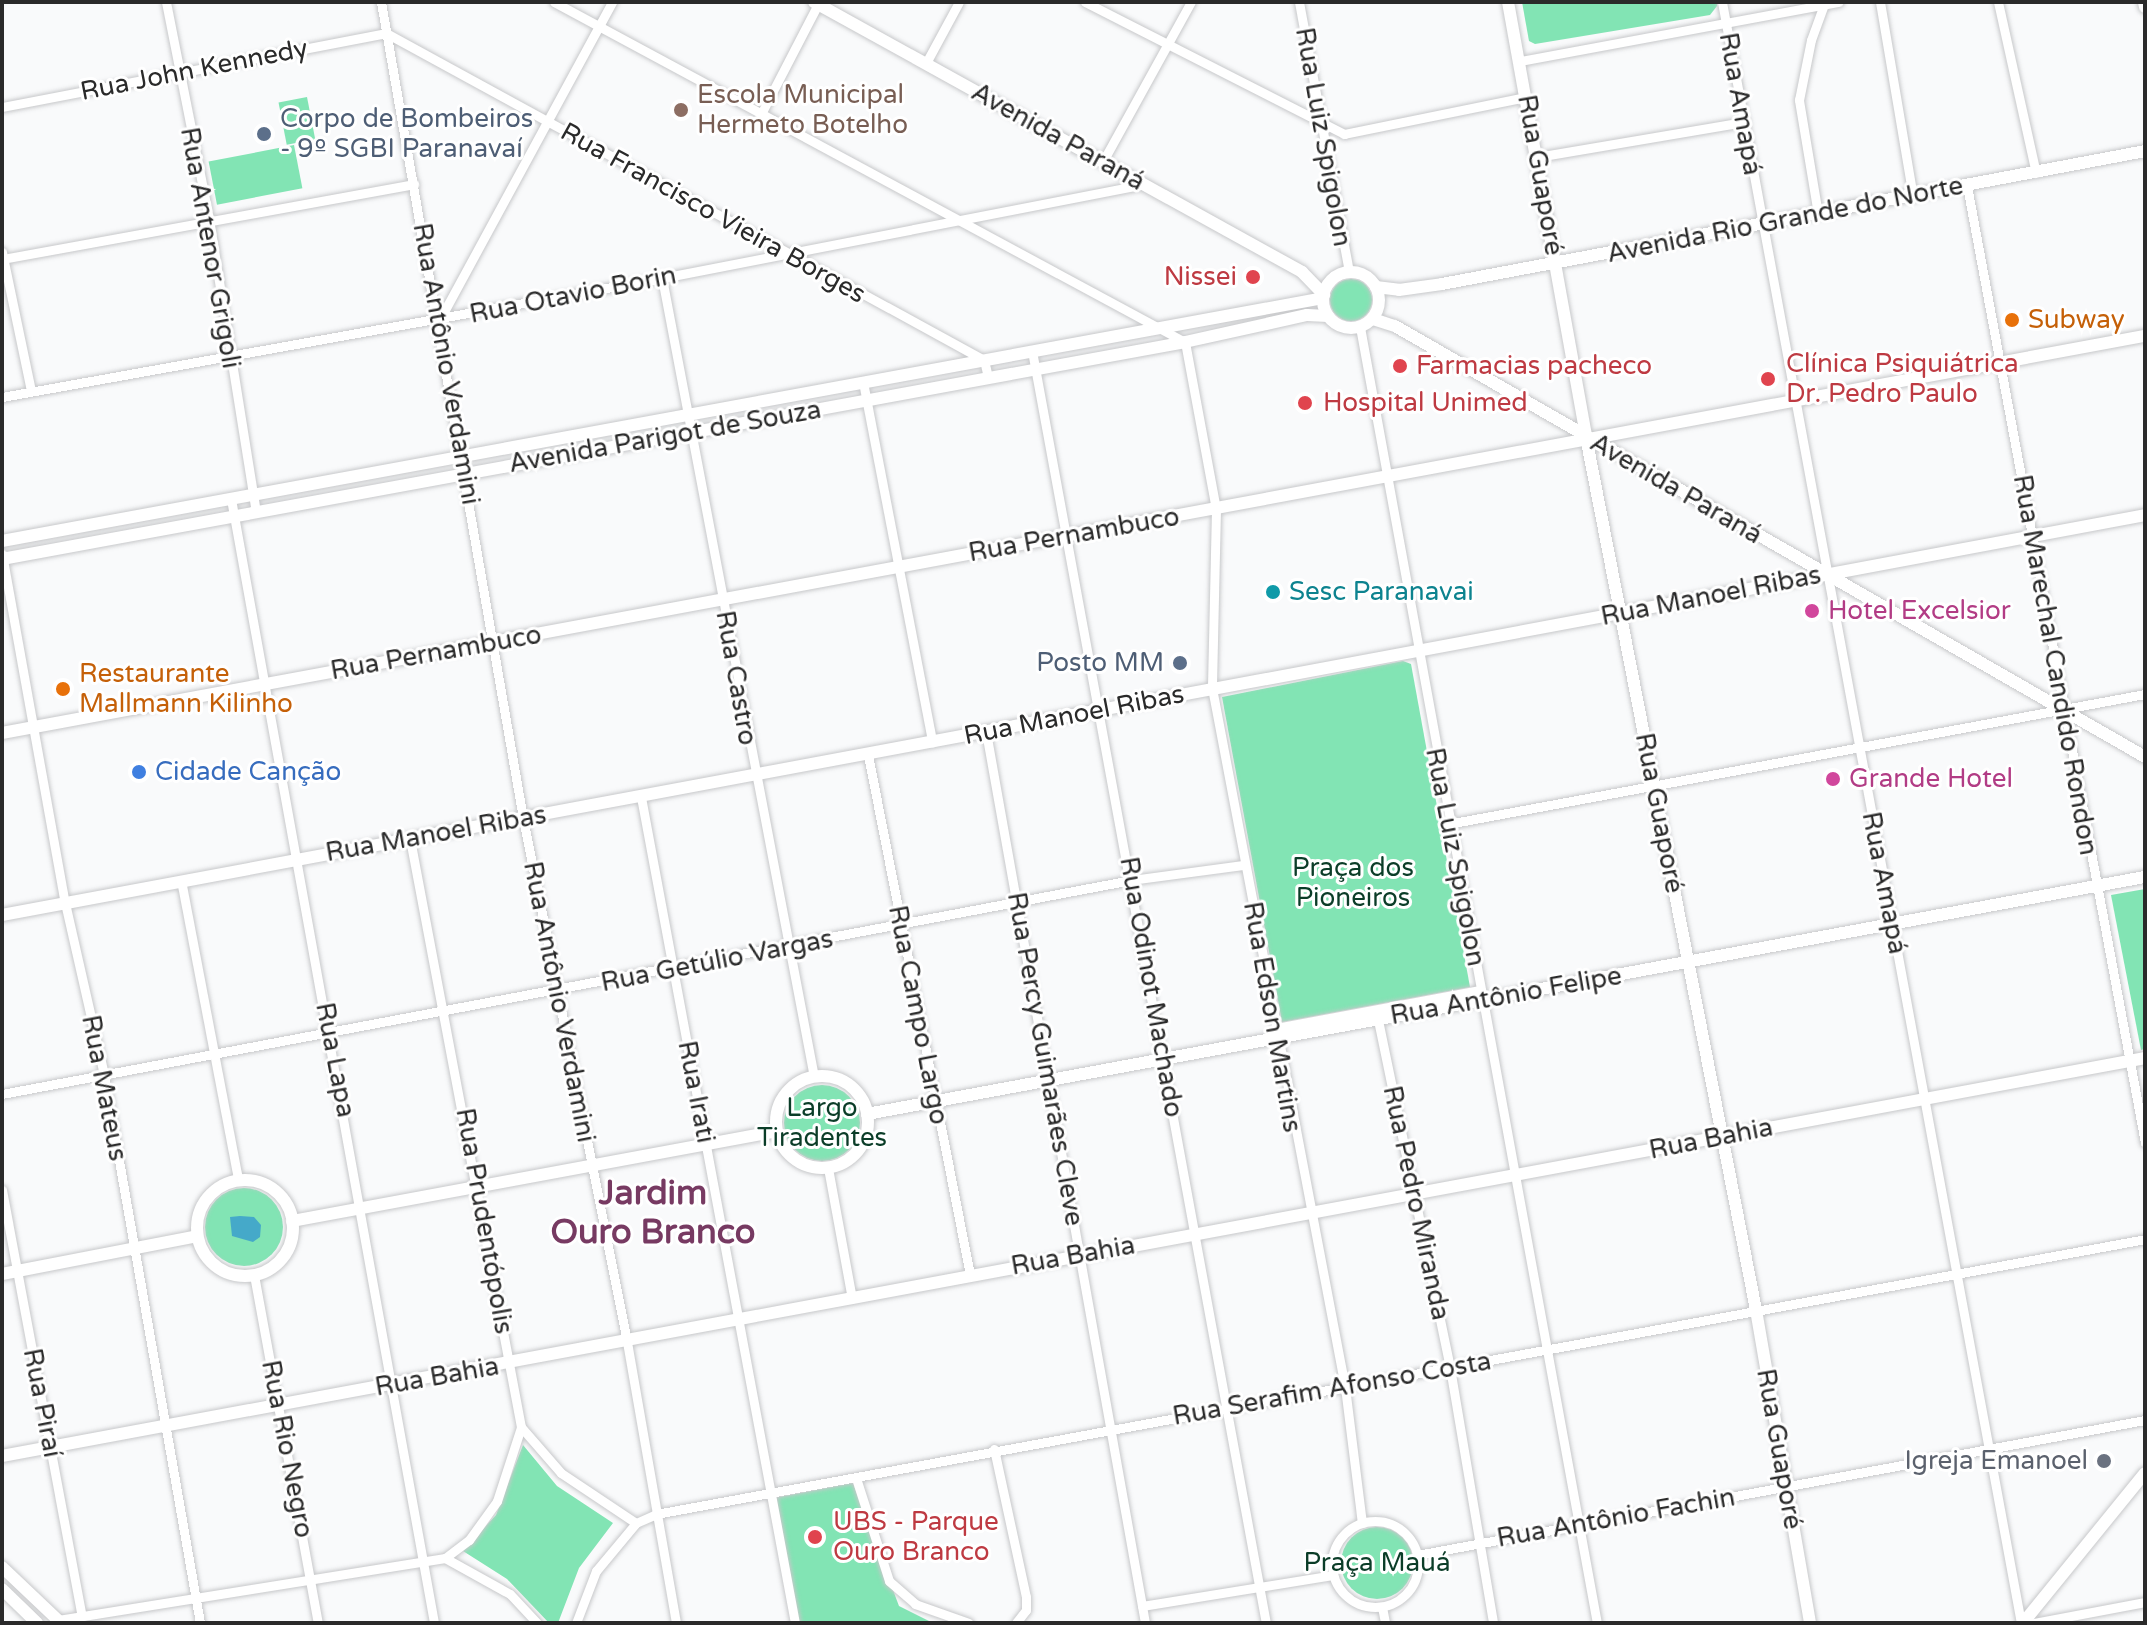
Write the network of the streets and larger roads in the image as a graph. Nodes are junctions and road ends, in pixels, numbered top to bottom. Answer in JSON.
{"nodes":[{"id":1,"x":166,"y":2,"type":"edge"},
{"id":2,"x":381,"y":2,"type":"edge"},
{"id":3,"x":554,"y":2,"type":"edge"},
{"id":4,"x":612,"y":2,"type":"edge"},
{"id":5,"x":959,"y":2,"type":"edge"},
{"id":6,"x":1085,"y":2,"type":"edge"},
{"id":7,"x":1191,"y":2,"type":"edge"},
{"id":8,"x":1299,"y":2,"type":"edge"},
{"id":9,"x":1508,"y":2,"type":"edge"},
{"id":10,"x":1722,"y":2,"type":"edge"},
{"id":11,"x":1839,"y":2,"type":"edge"},
{"id":12,"x":1880,"y":2,"type":"edge"},
{"id":13,"x":1998,"y":2,"type":"edge"},
{"id":14,"x":816,"y":3,"type":"edge"},
{"id":15,"x":1824,"y":5,"type":"junction"},
{"id":16,"x":1726,"y":21,"type":"junction"},
{"id":17,"x":598,"y":27,"type":"junction"},
{"id":18,"x":386,"y":33,"type":"junction"},
{"id":19,"x":1168,"y":45,"type":"junction"},
{"id":20,"x":1520,"y":61,"type":"junction"},
{"id":21,"x":926,"y":63,"type":"junction"},
{"id":22,"x":180,"y":72,"type":"junction"},
{"id":23,"x":1526,"y":97,"type":"junction"},
{"id":24,"x":2,"y":107,"type":"edge"},
{"id":25,"x":761,"y":114,"type":"junction"},
{"id":26,"x":1745,"y":122,"type":"junction"},
{"id":27,"x":548,"y":123,"type":"junction"},
{"id":28,"x":1323,"y":126,"type":"junction"},
{"id":29,"x":2145,"y":151,"type":"edge"},
{"id":30,"x":1537,"y":157,"type":"junction"},
{"id":31,"x":1102,"y":163,"type":"junction"},
{"id":32,"x":2036,"y":173,"type":"junction"},
{"id":33,"x":414,"y":184,"type":"junction"},
{"id":34,"x":1142,"y":185,"type":"junction"},
{"id":35,"x":1967,"y":186,"type":"junction"},
{"id":36,"x":1913,"y":197,"type":"junction"},
{"id":37,"x":1818,"y":214,"type":"junction"},
{"id":38,"x":209,"y":219,"type":"junction"},
{"id":39,"x":959,"y":221,"type":"junction"},
{"id":40,"x":1761,"y":225,"type":"junction"},
{"id":41,"x":786,"y":255,"type":"junction"},
{"id":42,"x":2,"y":256,"type":"edge"},
{"id":43,"x":1556,"y":263,"type":"junction"},
{"id":44,"x":1302,"y":272,"type":"junction"},
{"id":45,"x":1342,"y":274,"type":"junction"},
{"id":46,"x":662,"y":278,"type":"junction"},
{"id":47,"x":1376,"y":287,"type":"junction"},
{"id":48,"x":1324,"y":296,"type":"junction"},
{"id":49,"x":1328,"y":316,"type":"junction"},
{"id":50,"x":440,"y":319,"type":"junction"},
{"id":51,"x":1373,"y":319,"type":"junction"},
{"id":52,"x":1360,"y":327,"type":"junction"},
{"id":53,"x":1166,"y":328,"type":"junction"},
{"id":54,"x":2145,"y":336,"type":"edge"},
{"id":55,"x":1185,"y":342,"type":"junction"},
{"id":56,"x":1032,"y":351,"type":"junction"},
{"id":57,"x":229,"y":357,"type":"junction"},
{"id":58,"x":984,"y":360,"type":"junction"},
{"id":59,"x":1999,"y":362,"type":"junction"},
{"id":60,"x":1035,"y":368,"type":"junction"},
{"id":61,"x":988,"y":377,"type":"junction"},
{"id":62,"x":863,"y":382,"type":"junction"},
{"id":63,"x":31,"y":391,"type":"junction"},
{"id":64,"x":2,"y":397,"type":"edge"},
{"id":65,"x":867,"y":400,"type":"junction"},
{"id":66,"x":1794,"y":400,"type":"junction"},
{"id":67,"x":687,"y":415,"type":"junction"},
{"id":68,"x":690,"y":432,"type":"junction"},
{"id":69,"x":1586,"y":437,"type":"junction"},
{"id":70,"x":461,"y":456,"type":"junction"},
{"id":71,"x":464,"y":474,"type":"junction"},
{"id":72,"x":1388,"y":477,"type":"junction"},
{"id":73,"x":252,"y":495,"type":"junction"},
{"id":74,"x":231,"y":499,"type":"junction"},
{"id":75,"x":1216,"y":509,"type":"junction"},
{"id":76,"x":256,"y":512,"type":"junction"},
{"id":77,"x":2145,"y":515,"type":"edge"},
{"id":78,"x":234,"y":516,"type":"junction"},
{"id":79,"x":1068,"y":536,"type":"junction"},
{"id":80,"x":2032,"y":536,"type":"junction"},
{"id":81,"x":2,"y":541,"type":"edge"},
{"id":82,"x":2,"y":557,"type":"edge"},
{"id":83,"x":898,"y":568,"type":"junction"},
{"id":84,"x":1826,"y":574,"type":"junction"},
{"id":85,"x":722,"y":600,"type":"junction"},
{"id":86,"x":1621,"y":613,"type":"junction"},
{"id":87,"x":494,"y":642,"type":"junction"},
{"id":88,"x":1416,"y":651,"type":"junction"},
{"id":89,"x":261,"y":685,"type":"junction"},
{"id":90,"x":1212,"y":688,"type":"junction"},
{"id":91,"x":2145,"y":694,"type":"edge"},
{"id":92,"x":2064,"y":709,"type":"junction"},
{"id":93,"x":1100,"y":710,"type":"junction"},
{"id":94,"x":33,"y":727,"type":"junction"},
{"id":95,"x":986,"y":732,"type":"junction"},
{"id":96,"x":2,"y":733,"type":"edge"},
{"id":97,"x":932,"y":742,"type":"junction"},
{"id":98,"x":1859,"y":747,"type":"junction"},
{"id":99,"x":868,"y":755,"type":"junction"},
{"id":100,"x":2145,"y":757,"type":"edge"},
{"id":101,"x":754,"y":777,"type":"junction"},
{"id":102,"x":1654,"y":787,"type":"junction"},
{"id":103,"x":641,"y":797,"type":"junction"},
{"id":104,"x":523,"y":818,"type":"junction"},
{"id":105,"x":1448,"y":824,"type":"junction"},
{"id":106,"x":410,"y":839,"type":"junction"},
{"id":107,"x":295,"y":859,"type":"junction"},
{"id":108,"x":1244,"y":865,"type":"junction"},
{"id":109,"x":2145,"y":877,"type":"edge"},
{"id":110,"x":181,"y":880,"type":"junction"},
{"id":111,"x":1131,"y":880,"type":"junction"},
{"id":112,"x":2096,"y":886,"type":"junction"},
{"id":113,"x":1017,"y":902,"type":"junction"},
{"id":114,"x":65,"y":903,"type":"junction"},
{"id":115,"x":2,"y":915,"type":"edge"},
{"id":116,"x":901,"y":925,"type":"junction"},
{"id":117,"x":1891,"y":925,"type":"junction"},
{"id":118,"x":788,"y":947,"type":"junction"},
{"id":119,"x":1687,"y":963,"type":"junction"},
{"id":120,"x":671,"y":970,"type":"junction"},
{"id":121,"x":557,"y":993,"type":"junction"},
{"id":122,"x":1480,"y":995,"type":"junction"},
{"id":123,"x":447,"y":1012,"type":"junction"},
{"id":124,"x":1378,"y":1020,"type":"junction"},
{"id":125,"x":330,"y":1032,"type":"junction"},
{"id":126,"x":1276,"y":1033,"type":"junction"},
{"id":127,"x":214,"y":1054,"type":"junction"},
{"id":128,"x":2145,"y":1058,"type":"edge"},
{"id":129,"x":1164,"y":1059,"type":"junction"},
{"id":130,"x":2130,"y":1062,"type":"junction"},
{"id":131,"x":104,"y":1075,"type":"junction"},
{"id":132,"x":814,"y":1077,"type":"junction"},
{"id":133,"x":1049,"y":1081,"type":"junction"},
{"id":134,"x":2,"y":1094,"type":"edge"},
{"id":135,"x":1925,"y":1099,"type":"junction"},
{"id":136,"x":934,"y":1102,"type":"junction"},
{"id":137,"x":867,"y":1114,"type":"junction"},
{"id":138,"x":777,"y":1131,"type":"junction"},
{"id":139,"x":1720,"y":1137,"type":"junction"},
{"id":140,"x":706,"y":1143,"type":"junction"},
{"id":141,"x":2145,"y":1143,"type":"edge"},
{"id":142,"x":591,"y":1164,"type":"junction"},
{"id":143,"x":828,"y":1168,"type":"junction"},
{"id":144,"x":1514,"y":1176,"type":"junction"},
{"id":145,"x":238,"y":1180,"type":"junction"},
{"id":146,"x":476,"y":1186,"type":"junction"},
{"id":147,"x":2,"y":1190,"type":"edge"},
{"id":148,"x":1411,"y":1195,"type":"junction"},
{"id":149,"x":363,"y":1209,"type":"junction"},
{"id":150,"x":1308,"y":1214,"type":"junction"},
{"id":151,"x":292,"y":1221,"type":"junction"},
{"id":152,"x":1194,"y":1234,"type":"junction"},
{"id":153,"x":197,"y":1236,"type":"junction"},
{"id":154,"x":2145,"y":1239,"type":"edge"},
{"id":155,"x":131,"y":1248,"type":"junction"},
{"id":156,"x":1081,"y":1255,"type":"junction"},
{"id":157,"x":17,"y":1271,"type":"junction"},
{"id":158,"x":2,"y":1274,"type":"edge"},
{"id":159,"x":254,"y":1275,"type":"junction"},
{"id":160,"x":970,"y":1275,"type":"junction"},
{"id":161,"x":1957,"y":1275,"type":"junction"},
{"id":162,"x":852,"y":1299,"type":"junction"},
{"id":163,"x":1756,"y":1310,"type":"junction"},
{"id":164,"x":739,"y":1321,"type":"junction"},
{"id":165,"x":627,"y":1342,"type":"junction"},
{"id":166,"x":1546,"y":1351,"type":"junction"},
{"id":167,"x":510,"y":1363,"type":"junction"},
{"id":168,"x":1450,"y":1368,"type":"junction"},
{"id":169,"x":394,"y":1384,"type":"junction"},
{"id":170,"x":1345,"y":1387,"type":"junction"},
{"id":171,"x":279,"y":1405,"type":"junction"},
{"id":172,"x":1229,"y":1408,"type":"junction"},
{"id":173,"x":2145,"y":1420,"type":"edge"},
{"id":174,"x":164,"y":1426,"type":"junction"},
{"id":175,"x":521,"y":1427,"type":"junction"},
{"id":176,"x":1113,"y":1428,"type":"junction"},
{"id":177,"x":50,"y":1447,"type":"junction"},
{"id":178,"x":994,"y":1449,"type":"junction"},
{"id":179,"x":1989,"y":1449,"type":"junction"},
{"id":180,"x":2,"y":1456,"type":"edge"},
{"id":181,"x":2145,"y":1473,"type":"edge"},
{"id":182,"x":856,"y":1478,"type":"junction"},
{"id":183,"x":1785,"y":1487,"type":"junction"},
{"id":184,"x":771,"y":1492,"type":"junction"},
{"id":185,"x":656,"y":1514,"type":"junction"},
{"id":186,"x":636,"y":1523,"type":"junction"},
{"id":187,"x":1362,"y":1523,"type":"junction"},
{"id":188,"x":1579,"y":1526,"type":"junction"},
{"id":189,"x":1478,"y":1543,"type":"junction"},
{"id":190,"x":1417,"y":1555,"type":"junction"},
{"id":191,"x":445,"y":1558,"type":"junction"},
{"id":192,"x":422,"y":1562,"type":"junction"},
{"id":193,"x":2,"y":1567,"type":"edge"},
{"id":194,"x":1333,"y":1575,"type":"junction"},
{"id":195,"x":311,"y":1581,"type":"junction"},
{"id":196,"x":1259,"y":1586,"type":"junction"},
{"id":197,"x":2,"y":1589,"type":"edge"},
{"id":198,"x":196,"y":1598,"type":"junction"},
{"id":199,"x":2145,"y":1602,"type":"edge"},
{"id":200,"x":1142,"y":1606,"type":"junction"},
{"id":201,"x":1382,"y":1607,"type":"junction"},
{"id":202,"x":82,"y":1617,"type":"junction"},
{"id":203,"x":60,"y":1622,"type":"edge"},
{"id":204,"x":37,"y":1623,"type":"edge"},
{"id":205,"x":200,"y":1623,"type":"edge"},
{"id":206,"x":318,"y":1623,"type":"edge"},
{"id":207,"x":434,"y":1623,"type":"edge"},
{"id":208,"x":537,"y":1623,"type":"edge"},
{"id":209,"x":576,"y":1623,"type":"edge"},
{"id":210,"x":676,"y":1623,"type":"edge"},
{"id":211,"x":795,"y":1623,"type":"edge"},
{"id":212,"x":969,"y":1623,"type":"edge"},
{"id":213,"x":1016,"y":1623,"type":"edge"},
{"id":214,"x":1145,"y":1623,"type":"edge"},
{"id":215,"x":1266,"y":1623,"type":"edge"},
{"id":216,"x":1385,"y":1623,"type":"edge"},
{"id":217,"x":1493,"y":1623,"type":"edge"},
{"id":218,"x":1597,"y":1623,"type":"edge"},
{"id":219,"x":1810,"y":1623,"type":"edge"},
{"id":220,"x":2022,"y":1623,"type":"edge"},
{"id":221,"x":2034,"y":1623,"type":"edge"}],
"edges":[{"from":1,"to":22,"type":"street","name":"Rua Antenor Grigoli"},
{"from":2,"to":18,"type":"street","name":"Rua Antônio Verdamini"},
{"from":3,"to":17,"type":"street"},
{"from":4,"to":17,"type":"street"},
{"from":5,"to":21,"type":"street"},
{"from":6,"to":19,"type":"street"},
{"from":7,"to":19,"type":"street"},
{"from":8,"to":28,"type":"street","name":"Rua Luiz Spigolon"},
{"from":9,"to":20,"type":"street","name":"Rua Guaporé"},
{"from":10,"to":16,"type":"street","name":"Rua Amapá"},
{"from":11,"to":15,"type":"street"},
{"from":12,"to":36,"type":"street"},
{"from":13,"to":32,"type":"street"},
{"from":14,"to":21,"type":"street","name":"Avenida Paraná"},
{"from":14,"to":25,"type":"street"},
{"from":15,"to":16,"type":"street"},
{"from":15,"to":37,"type":"street"},
{"from":16,"to":20,"type":"street"},
{"from":16,"to":26,"type":"street","name":"Rua Amapá"},
{"from":17,"to":25,"type":"street"},
{"from":17,"to":27,"type":"street"},
{"from":18,"to":22,"type":"street","name":"Rua John Kennedy"},
{"from":18,"to":27,"type":"street","name":"Rua Francisco Vieira Borges"},
{"from":18,"to":33,"type":"street","name":"Rua Antônio Verdamini"},
{"from":19,"to":28,"type":"street"},
{"from":19,"to":31,"type":"street"},
{"from":20,"to":23,"type":"street","name":"Rua Guaporé"},
{"from":21,"to":31,"type":"street","name":"Avenida Paraná"},
{"from":22,"to":24,"type":"street","name":"Rua John Kennedy"},
{"from":22,"to":38,"type":"street","name":"Rua Antenor Grigoli"},
{"from":23,"to":28,"type":"street"},
{"from":23,"to":30,"type":"street","name":"Rua Guaporé"},
{"from":25,"to":39,"type":"street"},
{"from":26,"to":30,"type":"street"},
{"from":26,"to":40,"type":"street","name":"Rua Amapá"},
{"from":27,"to":41,"type":"street","name":"Rua Francisco Vieira Borges"},
{"from":27,"to":50,"type":"street"},
{"from":28,"to":45,"type":"street","name":"Rua Luiz Spigolon"},
{"from":29,"to":32,"type":"street","name":"Avenida Rio Grande do Norte"},
{"from":30,"to":43,"type":"street","name":"Rua Guaporé"},
{"from":31,"to":34,"type":"street","name":"Avenida Paraná"},
{"from":32,"to":35,"type":"street","name":"Avenida Rio Grande do Norte"},
{"from":33,"to":38,"type":"street"},
{"from":33,"to":50,"type":"street","name":"Rua Antônio Verdamini"},
{"from":34,"to":39,"type":"street","name":"Rua Otavio Borin"},
{"from":34,"to":44,"type":"street","name":"Avenida Paraná"},
{"from":35,"to":36,"type":"street","name":"Avenida Rio Grande do Norte"},
{"from":35,"to":59,"type":"street","name":"Rua Marechal Candido Rondon"},
{"from":36,"to":37,"type":"street","name":"Avenida Rio Grande do Norte"},
{"from":37,"to":40,"type":"street","name":"Avenida Rio Grande do Norte"},
{"from":38,"to":42,"type":"street"},
{"from":38,"to":57,"type":"street","name":"Rua Antenor Grigoli"},
{"from":39,"to":41,"type":"street","name":"Rua Otavio Borin"},
{"from":39,"to":53,"type":"street"},
{"from":40,"to":43,"type":"street","name":"Avenida Rio Grande do Norte"},
{"from":40,"to":66,"type":"street","name":"Rua Amapá"},
{"from":41,"to":46,"type":"street","name":"Rua Otavio Borin"},
{"from":41,"to":58,"type":"street","name":"Rua Francisco Vieira Borges"},
{"from":42,"to":63,"type":"street"},
{"from":43,"to":47,"type":"street","name":"Avenida Rio Grande do Norte"},
{"from":43,"to":69,"type":"street","name":"Rua Guaporé"},
{"from":44,"to":45,"type":"street","name":"Avenida Paraná"},
{"from":44,"to":48,"type":"street","name":"Avenida Paraná"},
{"from":45,"to":47,"type":"street"},
{"from":45,"to":48,"type":"street"},
{"from":46,"to":50,"type":"street","name":"Rua Otavio Borin"},
{"from":46,"to":67,"type":"street","name":"Rua Castro"},
{"from":47,"to":51,"type":"street"},
{"from":48,"to":49,"type":"street"},
{"from":48,"to":53,"type":"street","name":"Avenida Parigot de Souza"},
{"from":49,"to":52,"type":"street"},
{"from":49,"to":55,"type":"street","name":"Avenida Parigot de Souza"},
{"from":50,"to":57,"type":"street","name":"Rua Otavio Borin"},
{"from":50,"to":70,"type":"street","name":"Rua Antônio Verdamini"},
{"from":51,"to":52,"type":"street"},
{"from":51,"to":69,"type":"street","name":"Avenida Paraná"},
{"from":52,"to":72,"type":"street","name":"Rua Luiz Spigolon"},
{"from":53,"to":55,"type":"street"},
{"from":53,"to":56,"type":"street","name":"Avenida Parigot de Souza"},
{"from":54,"to":59,"type":"street","name":"Rua Pernambuco"},
{"from":55,"to":60,"type":"street","name":"Avenida Parigot de Souza"},
{"from":55,"to":75,"type":"street","name":"Rua Edson Martins"},
{"from":56,"to":58,"type":"street","name":"Avenida Parigot de Souza"},
{"from":56,"to":60,"type":"street","name":"Rua Odinot Machado"},
{"from":57,"to":63,"type":"street","name":"Rua Otavio Borin"},
{"from":57,"to":73,"type":"street","name":"Rua Antenor Grigoli"},
{"from":58,"to":61,"type":"street"},
{"from":58,"to":62,"type":"street","name":"Avenida Parigot de Souza"},
{"from":59,"to":66,"type":"street","name":"Rua Pernambuco"},
{"from":59,"to":80,"type":"street","name":"Rua Marechal Candido Rondon"},
{"from":60,"to":61,"type":"street","name":"Avenida Parigot de Souza"},
{"from":60,"to":79,"type":"street","name":"Rua Odinot Machado"},
{"from":61,"to":65,"type":"street","name":"Avenida Parigot de Souza"},
{"from":62,"to":65,"type":"street"},
{"from":62,"to":67,"type":"street","name":"Avenida Parigot de Souza"},
{"from":63,"to":64,"type":"street","name":"Rua Otavio Borin"},
{"from":65,"to":68,"type":"street","name":"Avenida Parigot de Souza"},
{"from":65,"to":83,"type":"street"},
{"from":66,"to":69,"type":"street","name":"Rua Pernambuco"},
{"from":66,"to":84,"type":"street","name":"Rua Amapá"},
{"from":67,"to":68,"type":"street","name":"Rua Castro"},
{"from":67,"to":70,"type":"street","name":"Avenida Parigot de Souza"},
{"from":68,"to":71,"type":"street","name":"Avenida Parigot de Souza"},
{"from":68,"to":85,"type":"street","name":"Rua Castro"},
{"from":69,"to":72,"type":"street","name":"Rua Pernambuco"},
{"from":69,"to":84,"type":"street","name":"Avenida Paraná"},
{"from":69,"to":86,"type":"street","name":"Rua Guaporé"},
{"from":70,"to":71,"type":"street","name":"Rua Antônio Verdamini"},
{"from":70,"to":73,"type":"street","name":"Avenida Parigot de Souza"},
{"from":71,"to":76,"type":"street","name":"Avenida Parigot de Souza"},
{"from":71,"to":87,"type":"street","name":"Rua Antônio Verdamini"},
{"from":72,"to":75,"type":"street","name":"Rua Pernambuco"},
{"from":72,"to":88,"type":"street","name":"Rua Luiz Spigolon"},
{"from":73,"to":74,"type":"street","name":"Avenida Parigot de Souza"},
{"from":73,"to":76,"type":"street","name":"Rua Antenor Grigoli"},
{"from":74,"to":78,"type":"street","name":"Rua Lapa"},
{"from":74,"to":81,"type":"street","name":"Avenida Parigot de Souza"},
{"from":75,"to":79,"type":"street","name":"Rua Pernambuco"},
{"from":75,"to":90,"type":"street","name":"Rua Edson Martins"},
{"from":76,"to":78,"type":"street","name":"Avenida Parigot de Souza"},
{"from":77,"to":80,"type":"street","name":"Rua Manoel Ribas"},
{"from":78,"to":82,"type":"street","name":"Avenida Parigot de Souza"},
{"from":78,"to":89,"type":"street","name":"Rua Lapa"},
{"from":79,"to":83,"type":"street","name":"Rua Pernambuco"},
{"from":79,"to":93,"type":"street","name":"Rua Odinot Machado"},
{"from":80,"to":84,"type":"street","name":"Rua Manoel Ribas"},
{"from":80,"to":92,"type":"street","name":"Rua Marechal Candido Rondon"},
{"from":82,"to":94,"type":"street","name":"Rua Mateus"},
{"from":83,"to":85,"type":"street","name":"Rua Pernambuco"},
{"from":83,"to":97,"type":"street"},
{"from":84,"to":86,"type":"street","name":"Rua Manoel Ribas"},
{"from":84,"to":92,"type":"street","name":"Avenida Paraná"},
{"from":84,"to":98,"type":"street","name":"Rua Amapá"},
{"from":85,"to":87,"type":"street","name":"Rua Pernambuco"},
{"from":85,"to":101,"type":"street","name":"Rua Castro"},
{"from":86,"to":88,"type":"street","name":"Rua Manoel Ribas"},
{"from":86,"to":102,"type":"street","name":"Rua Guaporé"},
{"from":87,"to":89,"type":"street","name":"Rua Pernambuco"},
{"from":87,"to":104,"type":"street","name":"Rua Antônio Verdamini"},
{"from":88,"to":90,"type":"street","name":"Rua Manoel Ribas"},
{"from":88,"to":105,"type":"street","name":"Rua Luiz Spigolon"},
{"from":89,"to":94,"type":"street","name":"Rua Pernambuco"},
{"from":89,"to":107,"type":"street","name":"Rua Lapa"},
{"from":90,"to":93,"type":"street","name":"Rua Manoel Ribas"},
{"from":90,"to":108,"type":"street","name":"Rua Edson Martins"},
{"from":91,"to":92,"type":"street"},
{"from":92,"to":98,"type":"street"},
{"from":92,"to":100,"type":"street","name":"Avenida Paraná"},
{"from":92,"to":112,"type":"street","name":"Rua Marechal Candido Rondon"},
{"from":93,"to":95,"type":"street","name":"Rua Manoel Ribas"},
{"from":93,"to":111,"type":"street","name":"Rua Odinot Machado"},
{"from":94,"to":96,"type":"street","name":"Rua Pernambuco"},
{"from":94,"to":114,"type":"street","name":"Rua Mateus"},
{"from":95,"to":97,"type":"street","name":"Rua Manoel Ribas"},
{"from":95,"to":113,"type":"street","name":"Rua Percy Guimarães Cleve"},
{"from":97,"to":99,"type":"street","name":"Rua Manoel Ribas"},
{"from":98,"to":102,"type":"street"},
{"from":98,"to":117,"type":"street","name":"Rua Amapá"},
{"from":99,"to":101,"type":"street","name":"Rua Manoel Ribas"},
{"from":99,"to":116,"type":"street","name":"Rua Campo Largo"},
{"from":101,"to":103,"type":"street","name":"Rua Manoel Ribas"},
{"from":101,"to":118,"type":"street","name":"Rua Castro"},
{"from":102,"to":105,"type":"street"},
{"from":102,"to":119,"type":"street","name":"Rua Guaporé"},
{"from":103,"to":104,"type":"street","name":"Rua Manoel Ribas"},
{"from":103,"to":120,"type":"street","name":"Rua Irati"},
{"from":104,"to":106,"type":"street","name":"Rua Manoel Ribas"},
{"from":104,"to":121,"type":"street","name":"Rua Antônio Verdamini"},
{"from":105,"to":122,"type":"street","name":"Rua Luiz Spigolon"},
{"from":106,"to":107,"type":"street","name":"Rua Manoel Ribas"},
{"from":106,"to":123,"type":"street","name":"Rua Prudentópolis"},
{"from":107,"to":110,"type":"street","name":"Rua Manoel Ribas"},
{"from":107,"to":125,"type":"street","name":"Rua Lapa"},
{"from":108,"to":111,"type":"street","name":"Rua Getúlio Vargas"},
{"from":108,"to":126,"type":"street","name":"Rua Edson Martins"},
{"from":109,"to":112,"type":"street","name":"Rua Antônio Felipe"},
{"from":110,"to":114,"type":"street","name":"Rua Manoel Ribas"},
{"from":110,"to":127,"type":"street"},
{"from":111,"to":113,"type":"street","name":"Rua Getúlio Vargas"},
{"from":111,"to":129,"type":"street","name":"Rua Odinot Machado"},
{"from":112,"to":117,"type":"street","name":"Rua Antônio Felipe"},
{"from":112,"to":130,"type":"street","name":"Rua Marechal Candido Rondon"},
{"from":113,"to":116,"type":"street","name":"Rua Getúlio Vargas"},
{"from":113,"to":133,"type":"street","name":"Rua Percy Guimarães Cleve"},
{"from":114,"to":115,"type":"street","name":"Rua Manoel Ribas"},
{"from":114,"to":131,"type":"street","name":"Rua Mateus"},
{"from":116,"to":118,"type":"street","name":"Rua Getúlio Vargas"},
{"from":116,"to":136,"type":"street","name":"Rua Campo Largo"},
{"from":117,"to":119,"type":"street","name":"Rua Antônio Felipe"},
{"from":117,"to":135,"type":"street","name":"Rua Amapá"},
{"from":118,"to":120,"type":"street","name":"Rua Getúlio Vargas"},
{"from":118,"to":132,"type":"street","name":"Rua Castro"},
{"from":119,"to":122,"type":"street","name":"Rua Antônio Felipe"},
{"from":119,"to":139,"type":"street","name":"Rua Guaporé"},
{"from":120,"to":121,"type":"street","name":"Rua Getúlio Vargas"},
{"from":120,"to":140,"type":"street","name":"Rua Irati"},
{"from":121,"to":123,"type":"street","name":"Rua Getúlio Vargas"},
{"from":121,"to":142,"type":"street","name":"Rua Antônio Verdamini"},
{"from":122,"to":124,"type":"street","name":"Rua Antônio Felipe"},
{"from":122,"to":126,"type":"street","name":"Rua Antônio Felipe"},
{"from":122,"to":144,"type":"street","name":"Rua Luiz Spigolon"},
{"from":123,"to":125,"type":"street","name":"Rua Getúlio Vargas"},
{"from":123,"to":146,"type":"street","name":"Rua Prudentópolis"},
{"from":124,"to":126,"type":"street","name":"Rua Antônio Felipe"},
{"from":124,"to":148,"type":"street","name":"Rua Pedro Miranda"},
{"from":125,"to":127,"type":"street","name":"Rua Getúlio Vargas"},
{"from":125,"to":149,"type":"street","name":"Rua Lapa"},
{"from":126,"to":129,"type":"street","name":"Rua Antônio Felipe"},
{"from":126,"to":150,"type":"street","name":"Rua Edson Martins"},
{"from":127,"to":131,"type":"street","name":"Rua Getúlio Vargas"},
{"from":127,"to":145,"type":"street"},
{"from":128,"to":130,"type":"street","name":"Rua Bahia"},
{"from":129,"to":133,"type":"street","name":"Rua Antônio Felipe"},
{"from":129,"to":152,"type":"street","name":"Rua Odinot Machado"},
{"from":130,"to":135,"type":"street","name":"Rua Bahia"},
{"from":130,"to":141,"type":"street","name":"Rua Marechal Candido Rondon"},
{"from":131,"to":134,"type":"street","name":"Rua Getúlio Vargas"},
{"from":131,"to":155,"type":"street","name":"Rua Mateus"},
{"from":132,"to":137,"type":"street"},
{"from":132,"to":138,"type":"street"},
{"from":133,"to":136,"type":"street","name":"Rua Antônio Felipe"},
{"from":133,"to":156,"type":"street","name":"Rua Percy Guimarães Cleve"},
{"from":135,"to":139,"type":"street","name":"Rua Bahia"},
{"from":135,"to":161,"type":"street","name":"Rua Amapá"},
{"from":136,"to":137,"type":"street","name":"Rua Antônio Felipe"},
{"from":136,"to":160,"type":"street","name":"Rua Campo Largo"},
{"from":137,"to":143,"type":"street"},
{"from":138,"to":140,"type":"street"},
{"from":138,"to":143,"type":"street"},
{"from":139,"to":144,"type":"street","name":"Rua Bahia"},
{"from":139,"to":163,"type":"street","name":"Rua Guaporé"},
{"from":140,"to":142,"type":"street"},
{"from":140,"to":164,"type":"street","name":"Rua Irati"},
{"from":142,"to":146,"type":"street"},
{"from":142,"to":165,"type":"street","name":"Rua Antônio Verdamini"},
{"from":143,"to":162,"type":"street"},
{"from":144,"to":148,"type":"street","name":"Rua Bahia"},
{"from":144,"to":166,"type":"street","name":"Rua Luiz Spigolon"},
{"from":145,"to":151,"type":"street"},
{"from":145,"to":153,"type":"street"},
{"from":146,"to":149,"type":"street"},
{"from":146,"to":167,"type":"street","name":"Rua Prudentópolis"},
{"from":147,"to":157,"type":"street","name":"Rua Piraí"},
{"from":148,"to":150,"type":"street","name":"Rua Bahia"},
{"from":148,"to":168,"type":"street","name":"Rua Pedro Miranda"},
{"from":149,"to":151,"type":"street"},
{"from":149,"to":169,"type":"street","name":"Rua Lapa"},
{"from":150,"to":152,"type":"street","name":"Rua Bahia"},
{"from":150,"to":170,"type":"street","name":"Rua Edson Martins"},
{"from":151,"to":159,"type":"street"},
{"from":152,"to":156,"type":"street","name":"Rua Bahia"},
{"from":152,"to":172,"type":"street","name":"Rua Odinot Machado"},
{"from":153,"to":155,"type":"street"},
{"from":153,"to":159,"type":"street"},
{"from":154,"to":161,"type":"street","name":"Rua Serafim Afonso Costa"},
{"from":155,"to":157,"type":"street"},
{"from":155,"to":174,"type":"street","name":"Rua Mateus"},
{"from":156,"to":160,"type":"street","name":"Rua Bahia"},
{"from":156,"to":176,"type":"street","name":"Rua Percy Guimarães Cleve"},
{"from":157,"to":158,"type":"street"},
{"from":157,"to":177,"type":"street","name":"Rua Piraí"},
{"from":159,"to":171,"type":"street","name":"Rua Rio Negro"},
{"from":160,"to":162,"type":"street","name":"Rua Bahia"},
{"from":161,"to":163,"type":"street","name":"Rua Serafim Afonso Costa"},
{"from":161,"to":179,"type":"street","name":"Rua Amapá"},
{"from":162,"to":164,"type":"street","name":"Rua Bahia"},
{"from":163,"to":166,"type":"street","name":"Rua Serafim Afonso Costa"},
{"from":163,"to":183,"type":"street","name":"Rua Guaporé"},
{"from":164,"to":165,"type":"street","name":"Rua Bahia"},
{"from":164,"to":184,"type":"street","name":"Rua Irati"},
{"from":165,"to":167,"type":"street","name":"Rua Bahia"},
{"from":165,"to":185,"type":"street","name":"Rua Antônio Verdamini"},
{"from":166,"to":168,"type":"street","name":"Rua Serafim Afonso Costa"},
{"from":166,"to":188,"type":"street","name":"Rua Luiz Spigolon"},
{"from":167,"to":169,"type":"street","name":"Rua Bahia"},
{"from":167,"to":175,"type":"street","name":"Rua Prudentópolis"},
{"from":168,"to":170,"type":"street","name":"Rua Serafim Afonso Costa"},
{"from":168,"to":189,"type":"street","name":"Rua Pedro Miranda"},
{"from":169,"to":171,"type":"street","name":"Rua Bahia"},
{"from":169,"to":192,"type":"street","name":"Rua Lapa"},
{"from":170,"to":172,"type":"street","name":"Rua Serafim Afonso Costa"},
{"from":170,"to":187,"type":"street","name":"Rua Edson Martins"},
{"from":171,"to":174,"type":"street","name":"Rua Bahia"},
{"from":171,"to":195,"type":"street","name":"Rua Rio Negro"},
{"from":172,"to":176,"type":"street","name":"Rua Serafim Afonso Costa"},
{"from":172,"to":196,"type":"street","name":"Rua Odinot Machado"},
{"from":173,"to":179,"type":"street","name":"Rua Antônio Fachin"},
{"from":174,"to":177,"type":"street","name":"Rua Bahia"},
{"from":174,"to":198,"type":"street","name":"Rua Mateus"},
{"from":175,"to":186,"type":"street"},
{"from":175,"to":191,"type":"street","name":"Rua Prudentópolis"},
{"from":176,"to":178,"type":"street","name":"Rua Serafim Afonso Costa"},
{"from":176,"to":200,"type":"street","name":"Rua Percy Guimarães Cleve"},
{"from":177,"to":180,"type":"street","name":"Rua Bahia"},
{"from":177,"to":202,"type":"street","name":"Rua Piraí"},
{"from":178,"to":182,"type":"street","name":"Rua Serafim Afonso Costa"},
{"from":178,"to":213,"type":"street"},
{"from":179,"to":183,"type":"street","name":"Rua Antônio Fachin"},
{"from":179,"to":220,"type":"street","name":"Rua Amapá"},
{"from":181,"to":220,"type":"street"},
{"from":182,"to":184,"type":"street","name":"Rua Serafim Afonso Costa"},
{"from":182,"to":212,"type":"street"},
{"from":183,"to":188,"type":"street","name":"Rua Antônio Fachin"},
{"from":183,"to":219,"type":"street","name":"Rua Guaporé"},
{"from":184,"to":185,"type":"street","name":"Rua Serafim Afonso Costa"},
{"from":184,"to":211,"type":"street","name":"Rua Irati"},
{"from":185,"to":186,"type":"street","name":"Rua Serafim Afonso Costa"},
{"from":185,"to":210,"type":"street","name":"Rua Antônio Verdamini"},
{"from":186,"to":209,"type":"street","name":"Rua Serafim Afonso Costa"},
{"from":187,"to":190,"type":"street"},
{"from":187,"to":194,"type":"street"},
{"from":188,"to":189,"type":"street","name":"Rua Antônio Fachin"},
{"from":188,"to":218,"type":"street","name":"Rua Luiz Spigolon"},
{"from":189,"to":190,"type":"street","name":"Rua Antônio Fachin"},
{"from":189,"to":217,"type":"street","name":"Rua Pedro Miranda"},
{"from":190,"to":201,"type":"street"},
{"from":191,"to":192,"type":"street"},
{"from":191,"to":208,"type":"street"},
{"from":192,"to":195,"type":"street"},
{"from":192,"to":207,"type":"street","name":"Rua Lapa"},
{"from":193,"to":203,"type":"street"},
{"from":194,"to":196,"type":"street"},
{"from":194,"to":201,"type":"street"},
{"from":195,"to":198,"type":"street"},
{"from":195,"to":206,"type":"street","name":"Rua Rio Negro"},
{"from":196,"to":200,"type":"street"},
{"from":196,"to":215,"type":"street","name":"Rua Odinot Machado"},
{"from":197,"to":204,"type":"street"},
{"from":198,"to":202,"type":"street"},
{"from":198,"to":205,"type":"street","name":"Rua Mateus"},
{"from":199,"to":221,"type":"street"},
{"from":200,"to":214,"type":"street","name":"Rua Percy Guimarães Cleve"},
{"from":201,"to":216,"type":"street"},
{"from":202,"to":203,"type":"street"}]}
